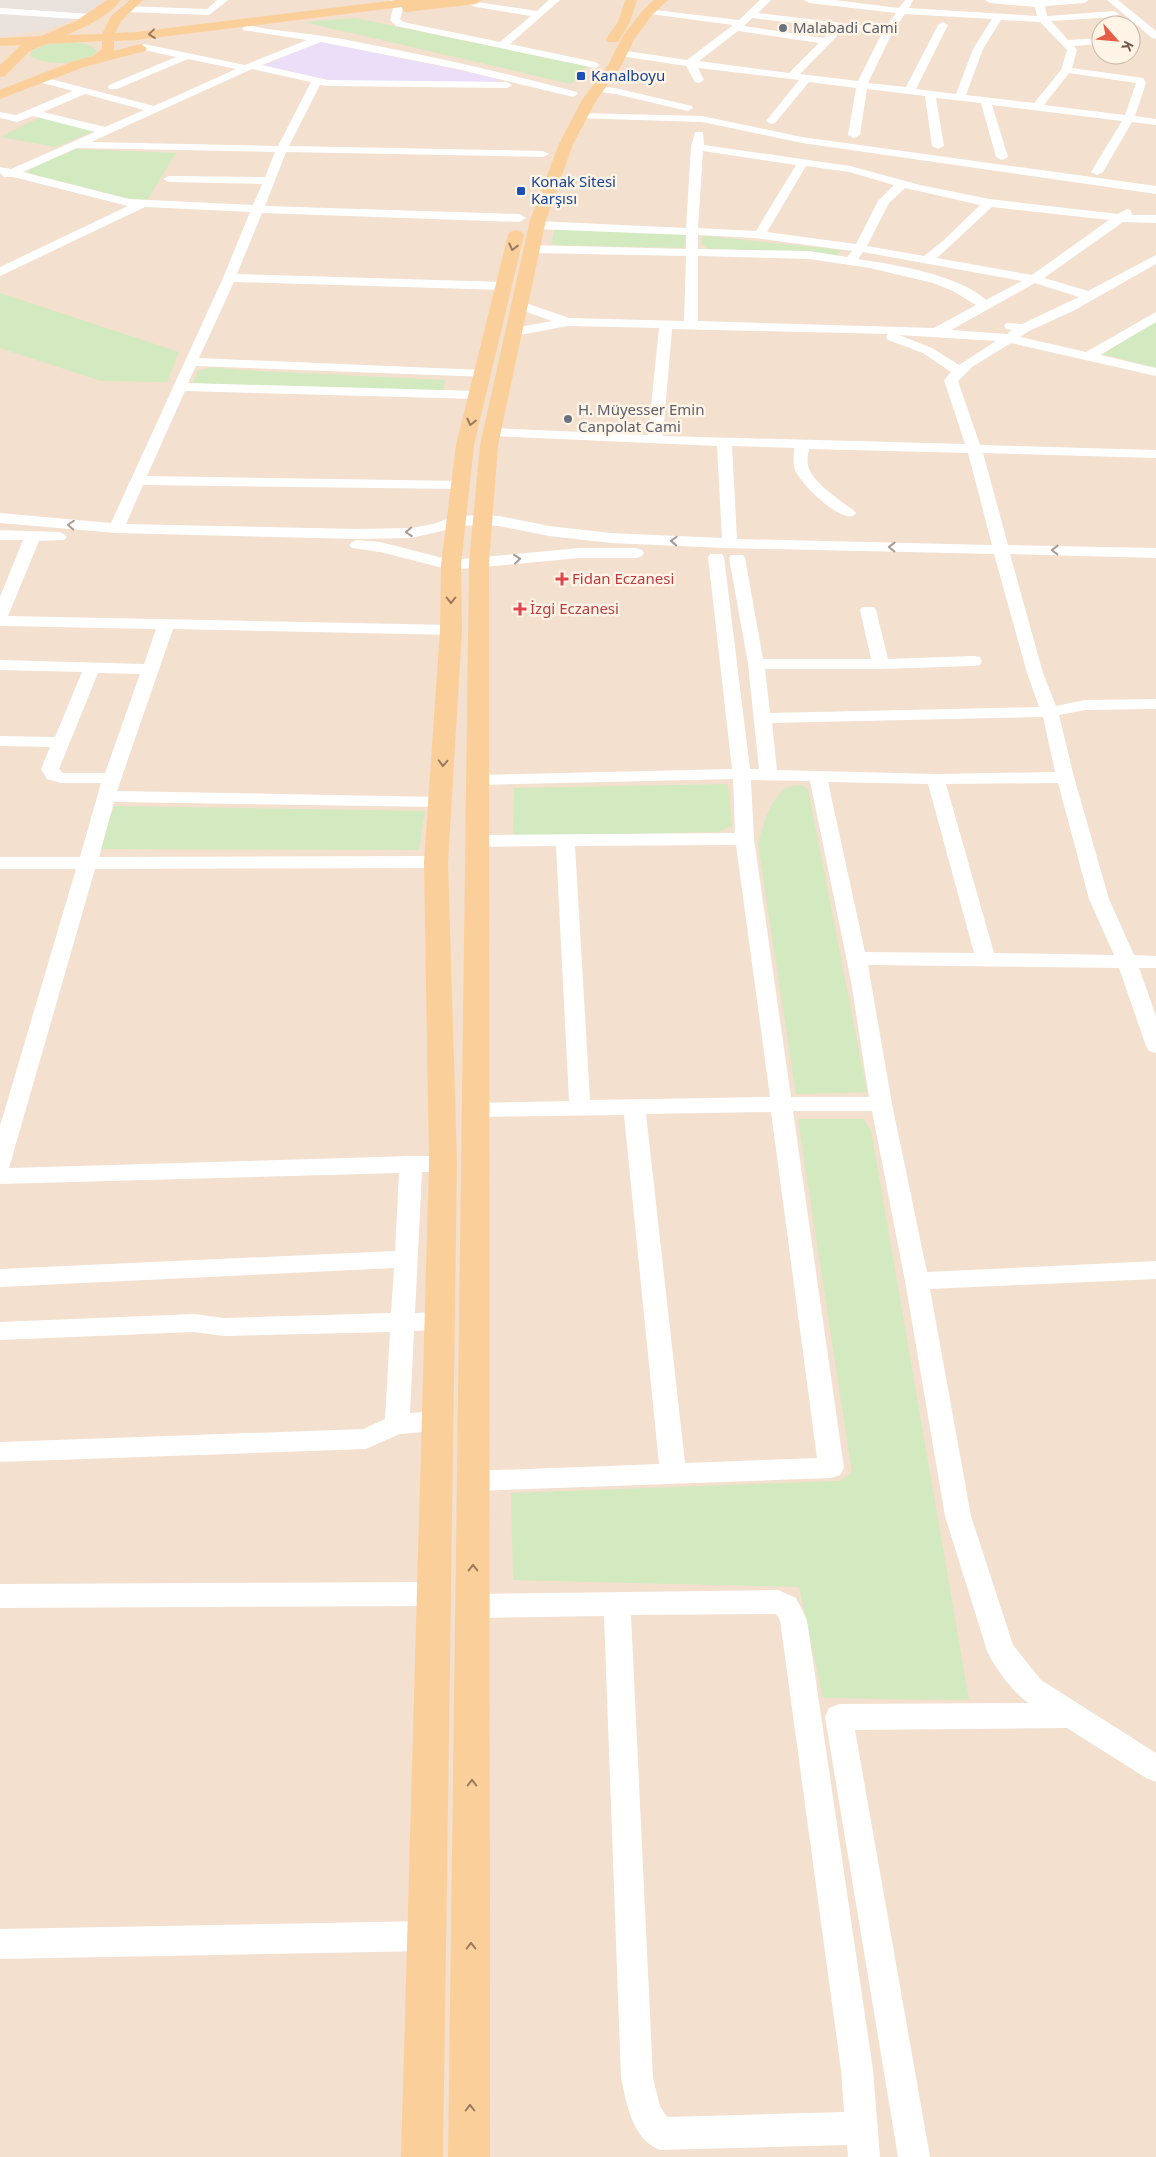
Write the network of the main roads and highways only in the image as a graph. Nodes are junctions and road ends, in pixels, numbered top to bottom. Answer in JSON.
{"nodes":[{"id":1,"x":115,"y":0,"type":"edge"},
{"id":2,"x":137,"y":0,"type":"edge"},
{"id":3,"x":426,"y":0,"type":"edge"},
{"id":4,"x":472,"y":0,"type":"edge"},
{"id":5,"x":396,"y":4,"type":"edge"},
{"id":6,"x":648,"y":4,"type":"edge"},
{"id":7,"x":106,"y":38,"type":"junction"},
{"id":8,"x":41,"y":40,"type":"junction"},
{"id":9,"x":0,"y":42,"type":"edge"},
{"id":10,"x":98,"y":59,"type":"junction"},
{"id":11,"x":6,"y":61,"type":"edge"},
{"id":12,"x":28,"y":64,"type":"dead end"},
{"id":13,"x":45,"y":65,"type":"dead end"},
{"id":14,"x":78,"y":71,"type":"junction"},
{"id":15,"x":0,"y":73,"type":"edge"},
{"id":16,"x":597,"y":80,"type":"junction"},
{"id":17,"x":0,"y":95,"type":"edge"},
{"id":18,"x":530,"y":231,"type":"junction"},
{"id":19,"x":512,"y":295,"type":"junction"},
{"id":20,"x":422,"y":2157,"type":"edge"},
{"id":21,"x":470,"y":2157,"type":"edge"}],
"edges":[{"from":1,"to":8,"type":"main road"},
{"from":2,"to":7,"type":"main road"},
{"from":3,"to":5,"type":"main road"},
{"from":4,"to":5,"type":"main road"},
{"from":5,"to":7,"type":"main road","one_way":true},
{"from":5,"to":10,"type":"main road"},
{"from":6,"to":16,"type":"main road"},
{"from":7,"to":8,"type":"main road"},
{"from":7,"to":10,"type":"main road"},
{"from":8,"to":9,"type":"main road"},
{"from":8,"to":11,"type":"main road"},
{"from":10,"to":14,"type":"main road"},
{"from":11,"to":12,"type":"main road"},
{"from":11,"to":15,"type":"main road"},
{"from":13,"to":14,"type":"main road"},
{"from":14,"to":17,"type":"main road"},
{"from":16,"to":18,"type":"main road"},
{"from":16,"to":18,"type":"main road"},
{"from":18,"to":19,"type":"main road"},
{"from":19,"to":20,"type":"main road","one_way":true},
{"from":21,"to":19,"type":"main road","one_way":true}]}
